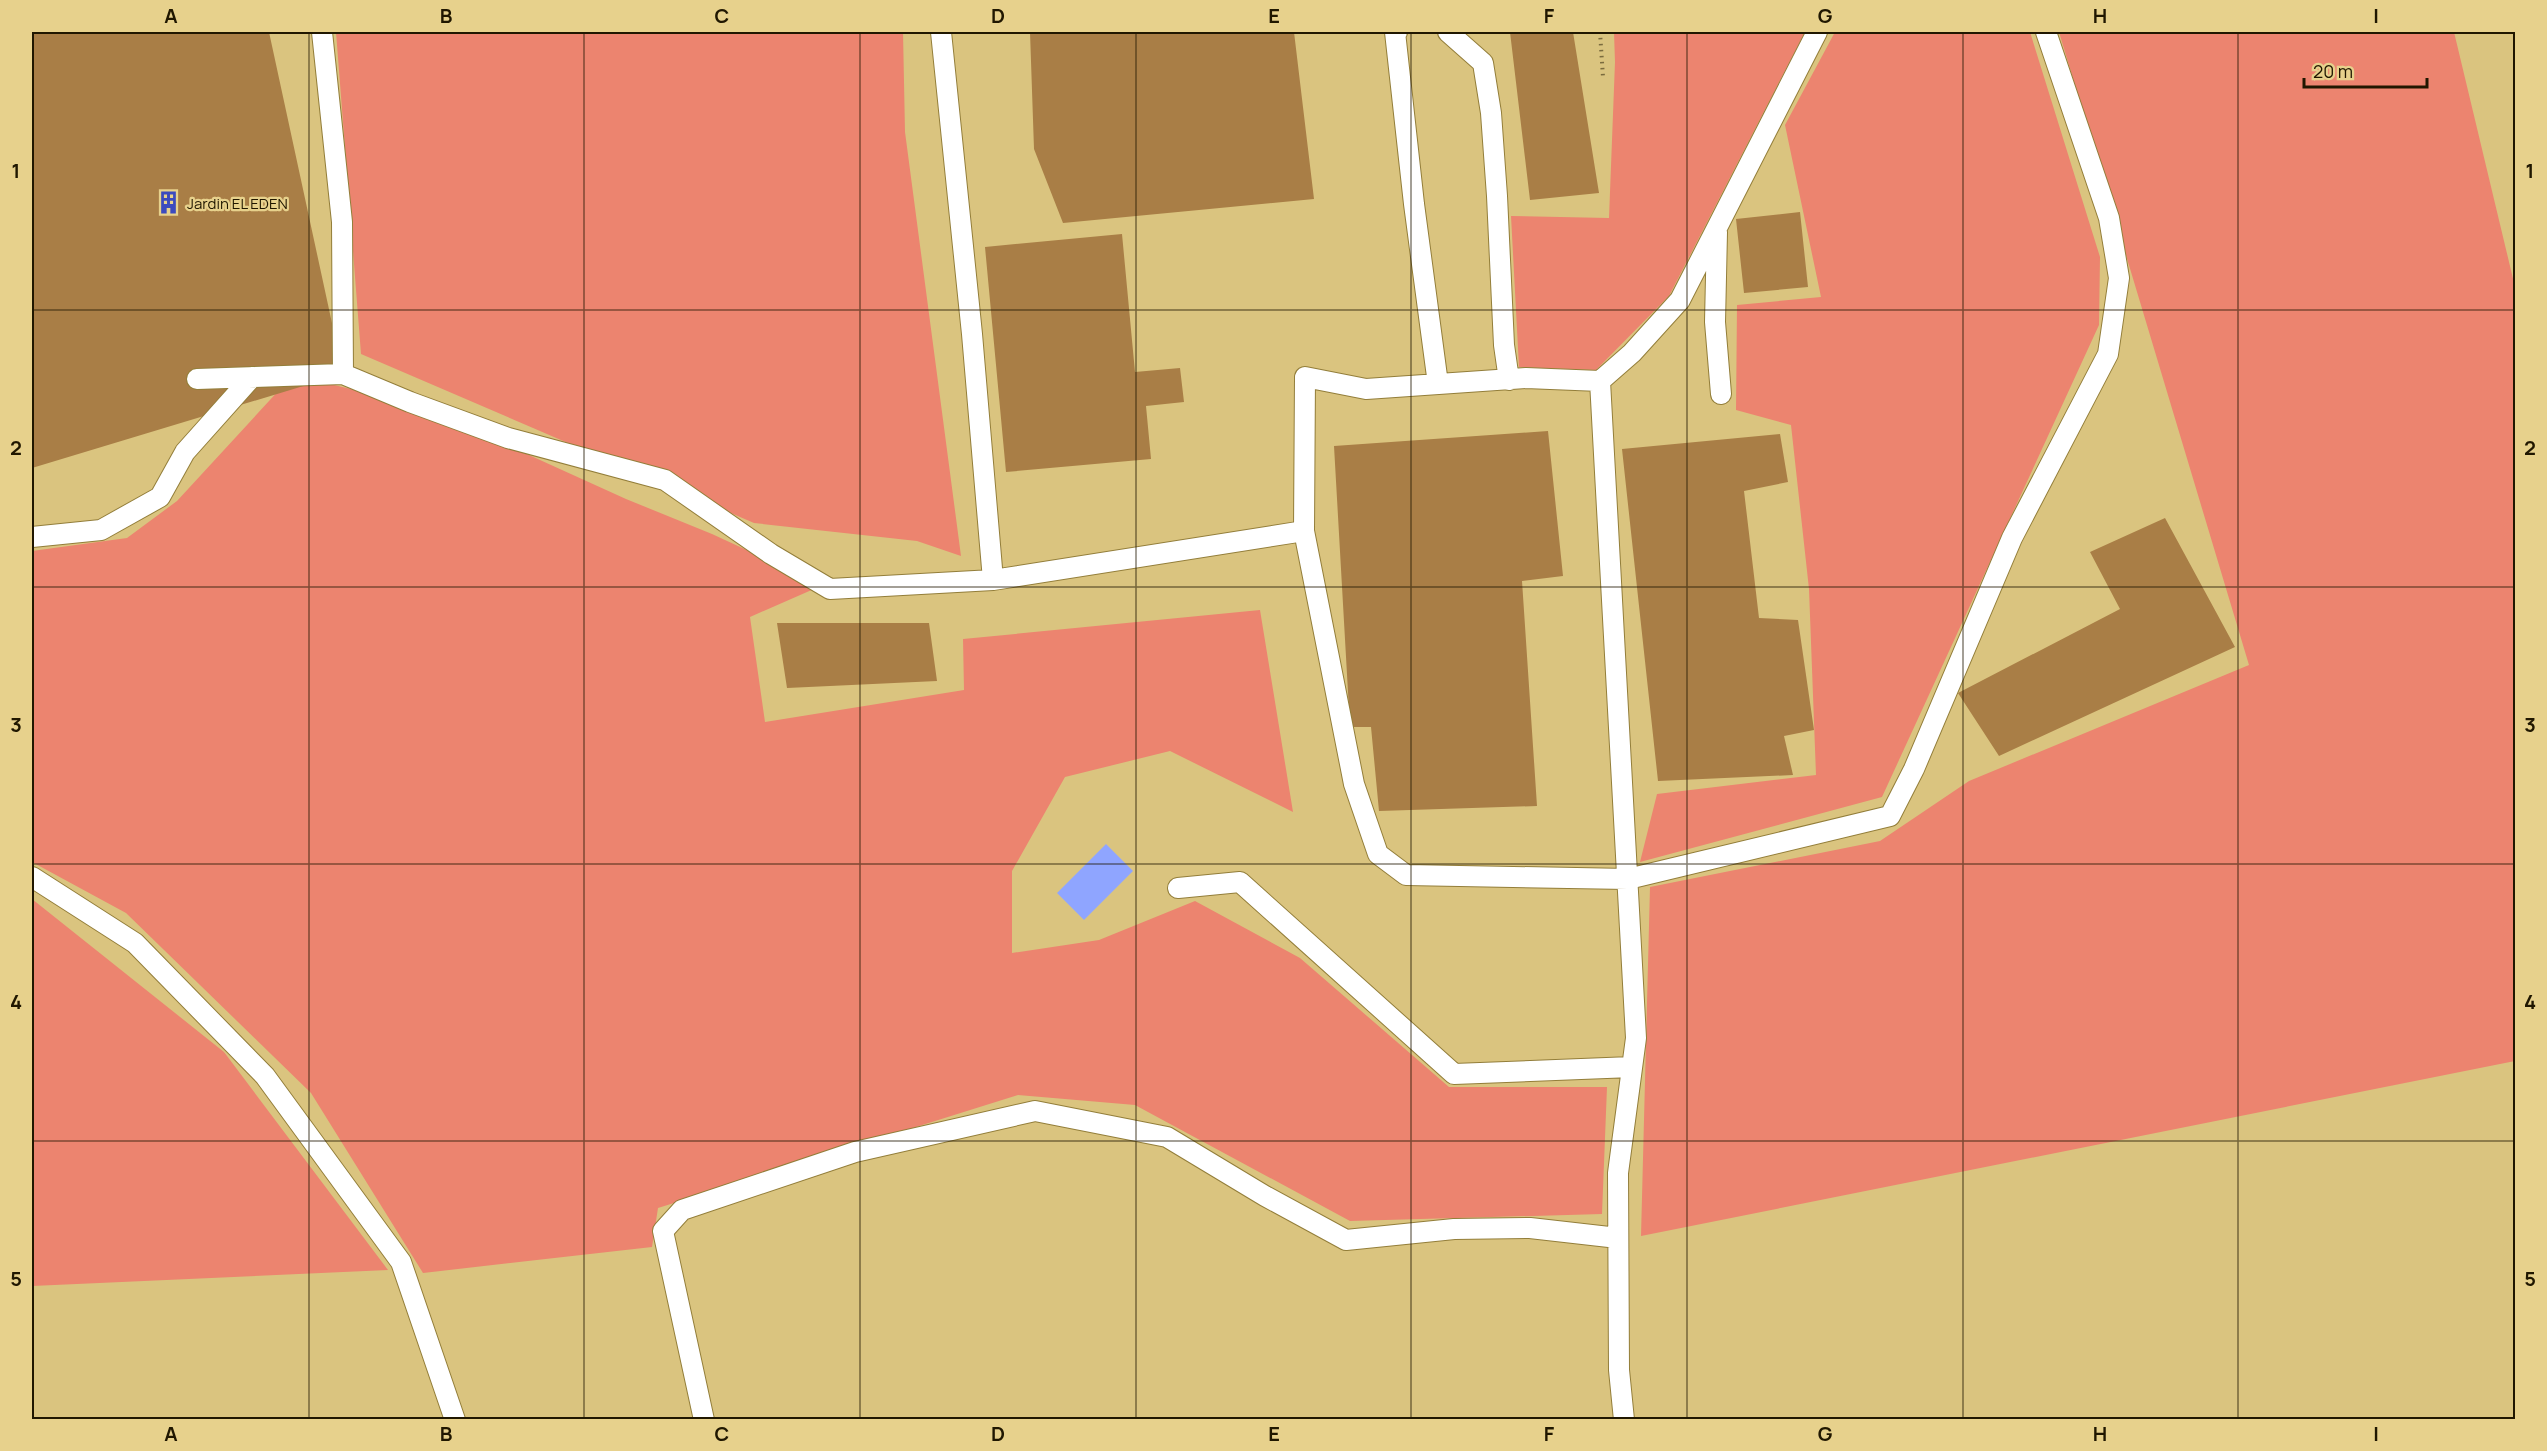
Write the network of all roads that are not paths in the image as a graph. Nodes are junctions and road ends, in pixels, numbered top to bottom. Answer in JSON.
{"nodes":[{"id":1,"x":322,"y":32,"type":"edge"},
{"id":2,"x":941,"y":32,"type":"edge"},
{"id":3,"x":1397,"y":32,"type":"edge"},
{"id":4,"x":1448,"y":32,"type":"edge"},
{"id":5,"x":1817,"y":32,"type":"edge"},
{"id":6,"x":2046,"y":32,"type":"edge"},
{"id":7,"x":1718,"y":225,"type":"junction"},
{"id":8,"x":343,"y":374,"type":"junction"},
{"id":9,"x":252,"y":377,"type":"junction"},
{"id":10,"x":197,"y":379,"type":"dead end"},
{"id":11,"x":1509,"y":380,"type":"junction"},
{"id":12,"x":1600,"y":381,"type":"junction"},
{"id":13,"x":1438,"y":384,"type":"junction"},
{"id":14,"x":1721,"y":394,"type":"dead end"},
{"id":15,"x":1304,"y":531,"type":"junction"},
{"id":16,"x":32,"y":537,"type":"edge"},
{"id":17,"x":993,"y":580,"type":"junction"},
{"id":18,"x":32,"y":876,"type":"edge"},
{"id":19,"x":1628,"y":879,"type":"junction"},
{"id":20,"x":1178,"y":888,"type":"dead end"},
{"id":21,"x":1632,"y":1067,"type":"junction"},
{"id":22,"x":1618,"y":1238,"type":"junction"},
{"id":23,"x":455,"y":1419,"type":"edge"},
{"id":24,"x":704,"y":1419,"type":"edge"},
{"id":25,"x":1624,"y":1419,"type":"edge"}],
"edges":[{"from":1,"to":8,"type":"lane"},
{"from":2,"to":17,"type":"lane"},
{"from":3,"to":13,"type":"lane"},
{"from":4,"to":11,"type":"lane"},
{"from":5,"to":7,"type":"lane"},
{"from":6,"to":19,"type":"lane"},
{"from":7,"to":12,"type":"lane"},
{"from":7,"to":14,"type":"lane"},
{"from":8,"to":9,"type":"lane"},
{"from":8,"to":17,"type":"lane"},
{"from":9,"to":10,"type":"lane"},
{"from":9,"to":16,"type":"lane"},
{"from":11,"to":12,"type":"lane"},
{"from":11,"to":13,"type":"lane"},
{"from":12,"to":19,"type":"lane"},
{"from":13,"to":15,"type":"lane"},
{"from":15,"to":17,"type":"lane"},
{"from":15,"to":19,"type":"lane"},
{"from":18,"to":23,"type":"lane"},
{"from":19,"to":21,"type":"lane"},
{"from":20,"to":21,"type":"lane"},
{"from":21,"to":22,"type":"lane"},
{"from":22,"to":24,"type":"lane"},
{"from":22,"to":25,"type":"lane"}]}
